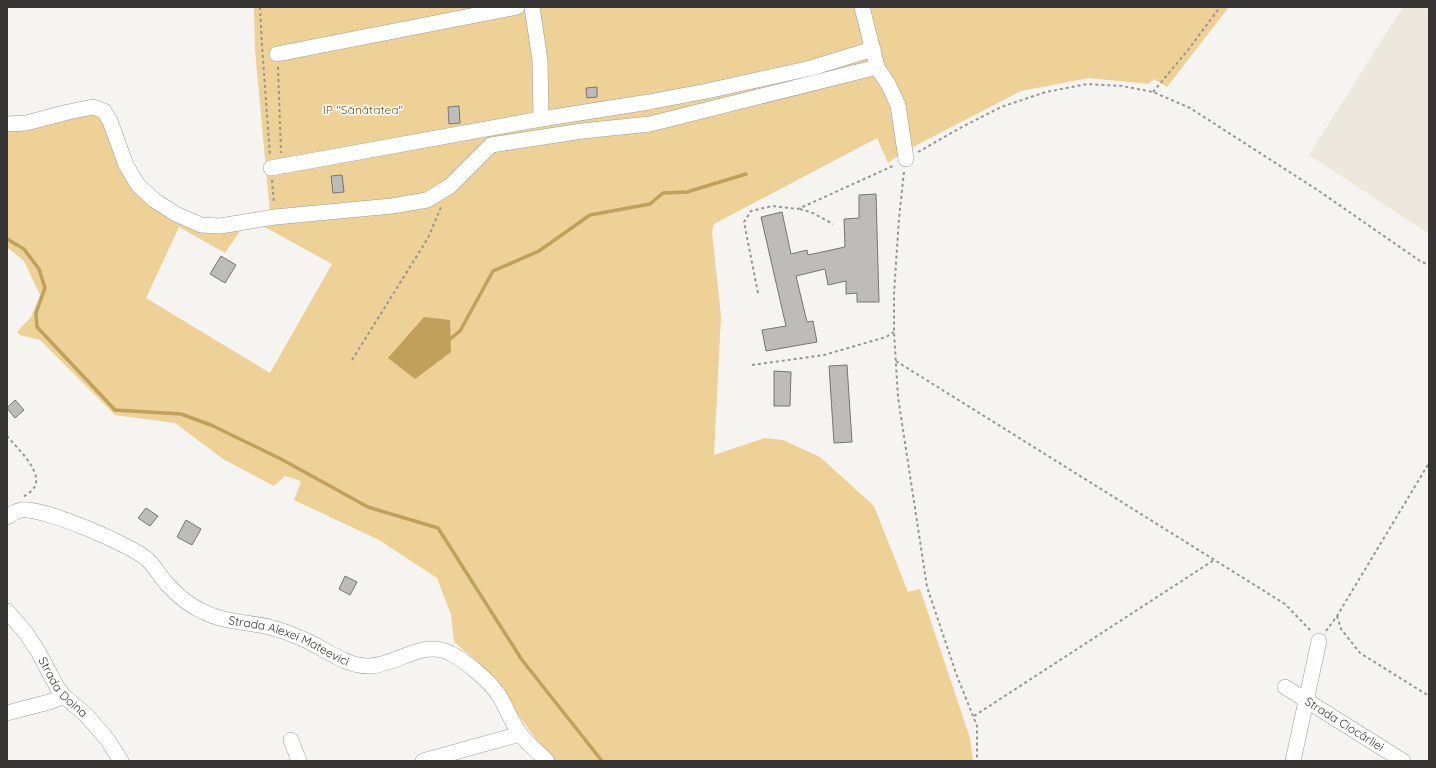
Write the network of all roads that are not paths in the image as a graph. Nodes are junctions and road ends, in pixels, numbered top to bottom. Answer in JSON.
{"nodes":[{"id":1,"x":517,"y":7,"type":"edge"},
{"id":2,"x":532,"y":7,"type":"edge"},
{"id":3,"x":864,"y":8,"type":"edge"},
{"id":4,"x":872,"y":49,"type":"junction"},
{"id":5,"x":277,"y":54,"type":"road end"},
{"id":6,"x":877,"y":67,"type":"junction"},
{"id":7,"x":541,"y":119,"type":"junction"},
{"id":8,"x":7,"y":124,"type":"edge"},
{"id":9,"x":906,"y":159,"type":"road end"},
{"id":10,"x":276,"y":167,"type":"road end"},
{"id":11,"x":9,"y":515,"type":"edge"},
{"id":12,"x":7,"y":611,"type":"edge"},
{"id":13,"x":1319,"y":641,"type":"road end"},
{"id":14,"x":1285,"y":687,"type":"dead end"},
{"id":15,"x":64,"y":696,"type":"junction"},
{"id":16,"x":1306,"y":700,"type":"junction"},
{"id":17,"x":7,"y":713,"type":"edge"},
{"id":18,"x":520,"y":734,"type":"junction"},
{"id":19,"x":291,"y":740,"type":"dead end"},
{"id":20,"x":121,"y":761,"type":"edge"},
{"id":21,"x":299,"y":761,"type":"edge"},
{"id":22,"x":423,"y":761,"type":"edge"},
{"id":23,"x":547,"y":761,"type":"edge"},
{"id":24,"x":1293,"y":761,"type":"edge"},
{"id":25,"x":1403,"y":761,"type":"edge"}],
"edges":[{"from":1,"to":5,"type":"street"},
{"from":2,"to":7,"type":"street"},
{"from":3,"to":4,"type":"street"},
{"from":4,"to":6,"type":"street"},
{"from":4,"to":7,"type":"street"},
{"from":6,"to":8,"type":"street"},
{"from":6,"to":9,"type":"street"},
{"from":7,"to":10,"type":"street"},
{"from":11,"to":18,"type":"street","name":"Strada Alexei Mateevici"},
{"from":12,"to":15,"type":"street","name":"Strada Doina"},
{"from":13,"to":16,"type":"street"},
{"from":14,"to":16,"type":"street","name":"Strada Ciocârliei"},
{"from":15,"to":17,"type":"street"},
{"from":15,"to":20,"type":"street","name":"Strada Doina"},
{"from":16,"to":24,"type":"street"},
{"from":16,"to":25,"type":"street","name":"Strada Ciocârliei"},
{"from":18,"to":22,"type":"street"},
{"from":18,"to":23,"type":"street","name":"Strada Alexei Mateevici"},
{"from":19,"to":21,"type":"street"}]}
